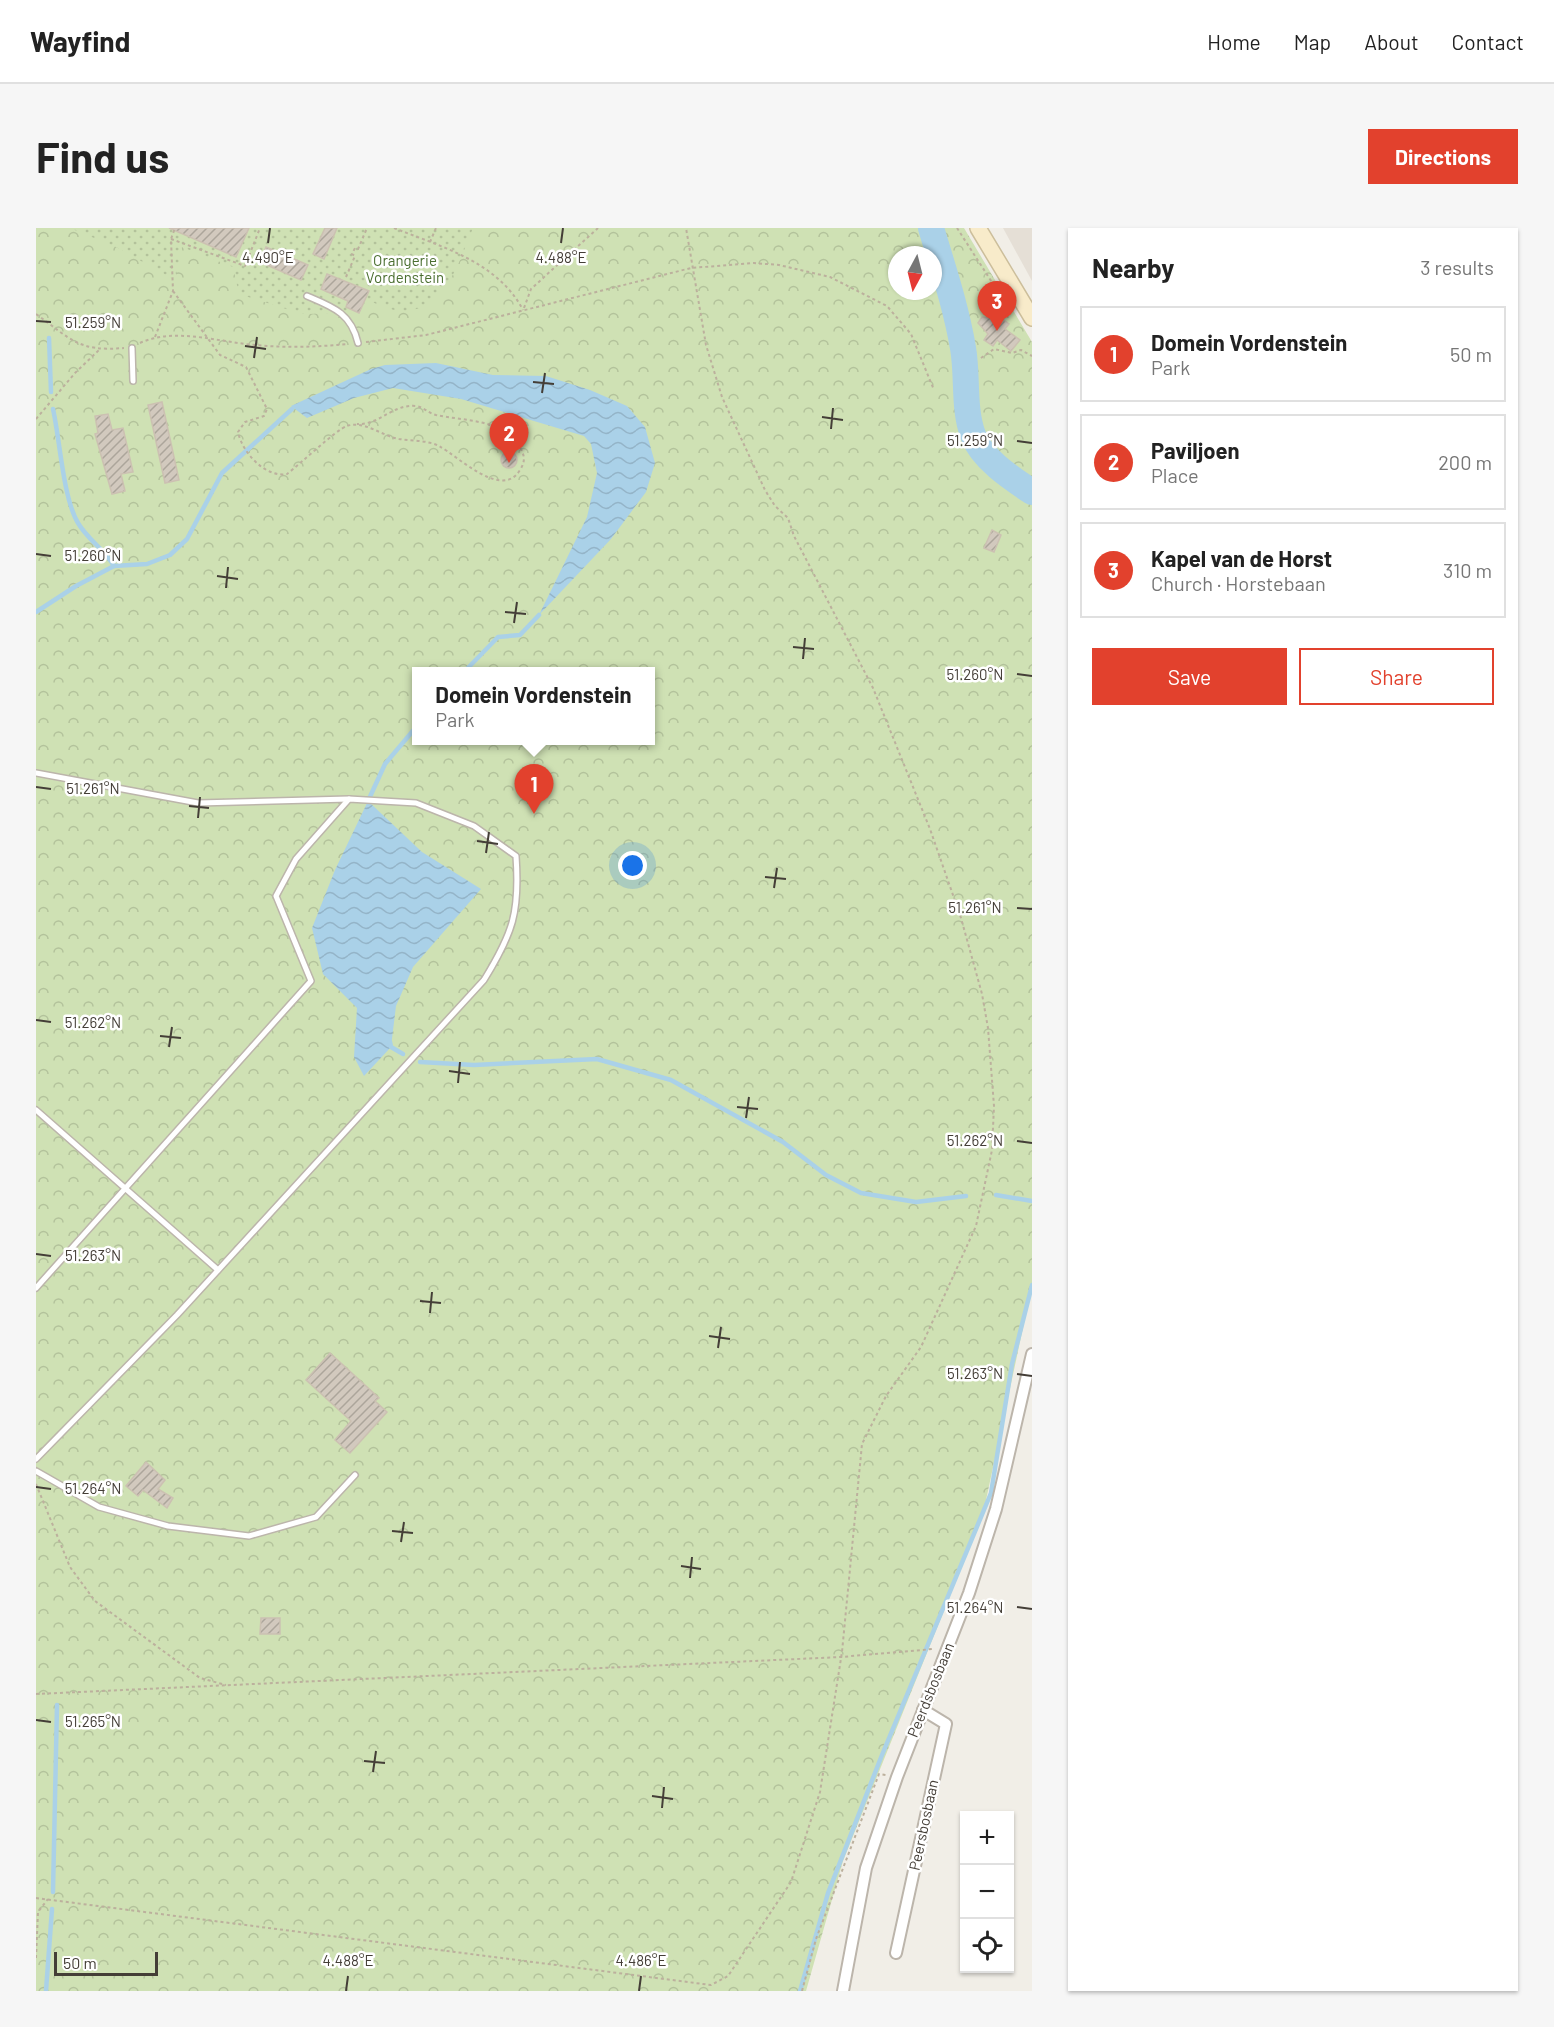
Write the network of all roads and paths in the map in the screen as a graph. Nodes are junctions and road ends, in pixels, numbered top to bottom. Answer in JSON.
{"nodes":[{"id":1,"x":175,"y":228,"type":"edge"},
{"id":2,"x":255,"y":228,"type":"edge"},
{"id":3,"x":367,"y":228,"type":"edge"},
{"id":4,"x":394,"y":228,"type":"edge"},
{"id":5,"x":436,"y":228,"type":"edge"},
{"id":6,"x":598,"y":228,"type":"edge"},
{"id":7,"x":686,"y":228,"type":"edge"},
{"id":8,"x":978,"y":228,"type":"edge"},
{"id":9,"x":260,"y":229,"type":"edge"},
{"id":10,"x":171,"y":239,"type":"junction"},
{"id":11,"x":430,"y":242,"type":"junction"},
{"id":12,"x":691,"y":268,"type":"junction"},
{"id":13,"x":346,"y":277,"type":"dead end"},
{"id":14,"x":173,"y":291,"type":"junction"},
{"id":15,"x":307,"y":296,"type":"dead end"},
{"id":16,"x":524,"y":310,"type":"junction"},
{"id":17,"x":36,"y":314,"type":"edge"},
{"id":18,"x":1032,"y":318,"type":"edge"},
{"id":19,"x":206,"y":338,"type":"junction"},
{"id":20,"x":358,"y":343,"type":"junction"},
{"id":21,"x":132,"y":348,"type":"dead end"},
{"id":22,"x":1032,"y":356,"type":"edge"},
{"id":23,"x":981,"y":358,"type":"dead end"},
{"id":24,"x":133,"y":381,"type":"dead end"},
{"id":25,"x":934,"y":390,"type":"dead end"},
{"id":26,"x":36,"y":419,"type":"edge"},
{"id":27,"x":357,"y":424,"type":"junction"},
{"id":28,"x":36,"y":773,"type":"edge"},
{"id":29,"x":349,"y":800,"type":"junction"},
{"id":30,"x":36,"y":1110,"type":"edge"},
{"id":31,"x":125,"y":1189,"type":"junction"},
{"id":32,"x":218,"y":1270,"type":"junction"},
{"id":33,"x":36,"y":1288,"type":"edge"},
{"id":34,"x":1032,"y":1354,"type":"edge"},
{"id":35,"x":36,"y":1459,"type":"edge"},
{"id":36,"x":36,"y":1471,"type":"edge"},
{"id":37,"x":355,"y":1475,"type":"dead end"},
{"id":38,"x":36,"y":1484,"type":"edge"},
{"id":39,"x":948,"y":1648,"type":"junction"},
{"id":40,"x":841,"y":1657,"type":"junction"},
{"id":41,"x":229,"y":1685,"type":"junction"},
{"id":42,"x":36,"y":1694,"type":"edge"},
{"id":43,"x":923,"y":1710,"type":"junction"},
{"id":44,"x":897,"y":1778,"type":"junction"},
{"id":45,"x":36,"y":1898,"type":"edge"},
{"id":46,"x":48,"y":1899,"type":"junction"},
{"id":47,"x":896,"y":1953,"type":"dead end"},
{"id":48,"x":36,"y":1958,"type":"edge"},
{"id":49,"x":802,"y":1991,"type":"edge"},
{"id":50,"x":843,"y":1991,"type":"edge"}],
"edges":[{"from":1,"to":10,"type":"path"},
{"from":2,"to":9,"type":"path"},
{"from":3,"to":13,"type":"path"},
{"from":4,"to":11,"type":"path"},
{"from":5,"to":11,"type":"path"},
{"from":6,"to":16,"type":"path"},
{"from":7,"to":12,"type":"path"},
{"from":8,"to":18,"type":"street"},
{"from":9,"to":10,"type":"path"},
{"from":10,"to":14,"type":"path"},
{"from":11,"to":16,"type":"path"},
{"from":12,"to":16,"type":"path"},
{"from":12,"to":25,"type":"path"},
{"from":12,"to":40,"type":"path"},
{"from":14,"to":19,"type":"path"},
{"from":14,"to":19,"type":"path"},
{"from":15,"to":20,"type":"lane"},
{"from":16,"to":20,"type":"path"},
{"from":17,"to":26,"type":"path"},
{"from":19,"to":20,"type":"path"},
{"from":19,"to":27,"type":"path"},
{"from":21,"to":24,"type":"lane"},
{"from":22,"to":23,"type":"path"},
{"from":27,"to":27,"type":"path"},
{"from":28,"to":29,"type":"lane"},
{"from":29,"to":31,"type":"lane"},
{"from":29,"to":32,"type":"lane"},
{"from":30,"to":31,"type":"lane"},
{"from":31,"to":32,"type":"lane"},
{"from":31,"to":33,"type":"lane"},
{"from":32,"to":35,"type":"lane"},
{"from":34,"to":39,"type":"street","name":"Peerdsbosbaan"},
{"from":36,"to":37,"type":"lane"},
{"from":38,"to":41,"type":"path"},
{"from":39,"to":40,"type":"path"},
{"from":39,"to":43,"type":"street","name":"Peerdsbosbaan"},
{"from":40,"to":41,"type":"path"},
{"from":40,"to":46,"type":"path"},
{"from":41,"to":42,"type":"path"},
{"from":43,"to":44,"type":"street","name":"Peerdsbosbaan"},
{"from":43,"to":47,"type":"street","name":"Peersbosbaan"},
{"from":44,"to":49,"type":"path"},
{"from":44,"to":50,"type":"street","name":"Peerdsbosbaan"},
{"from":45,"to":46,"type":"path"},
{"from":46,"to":48,"type":"path"}]}
